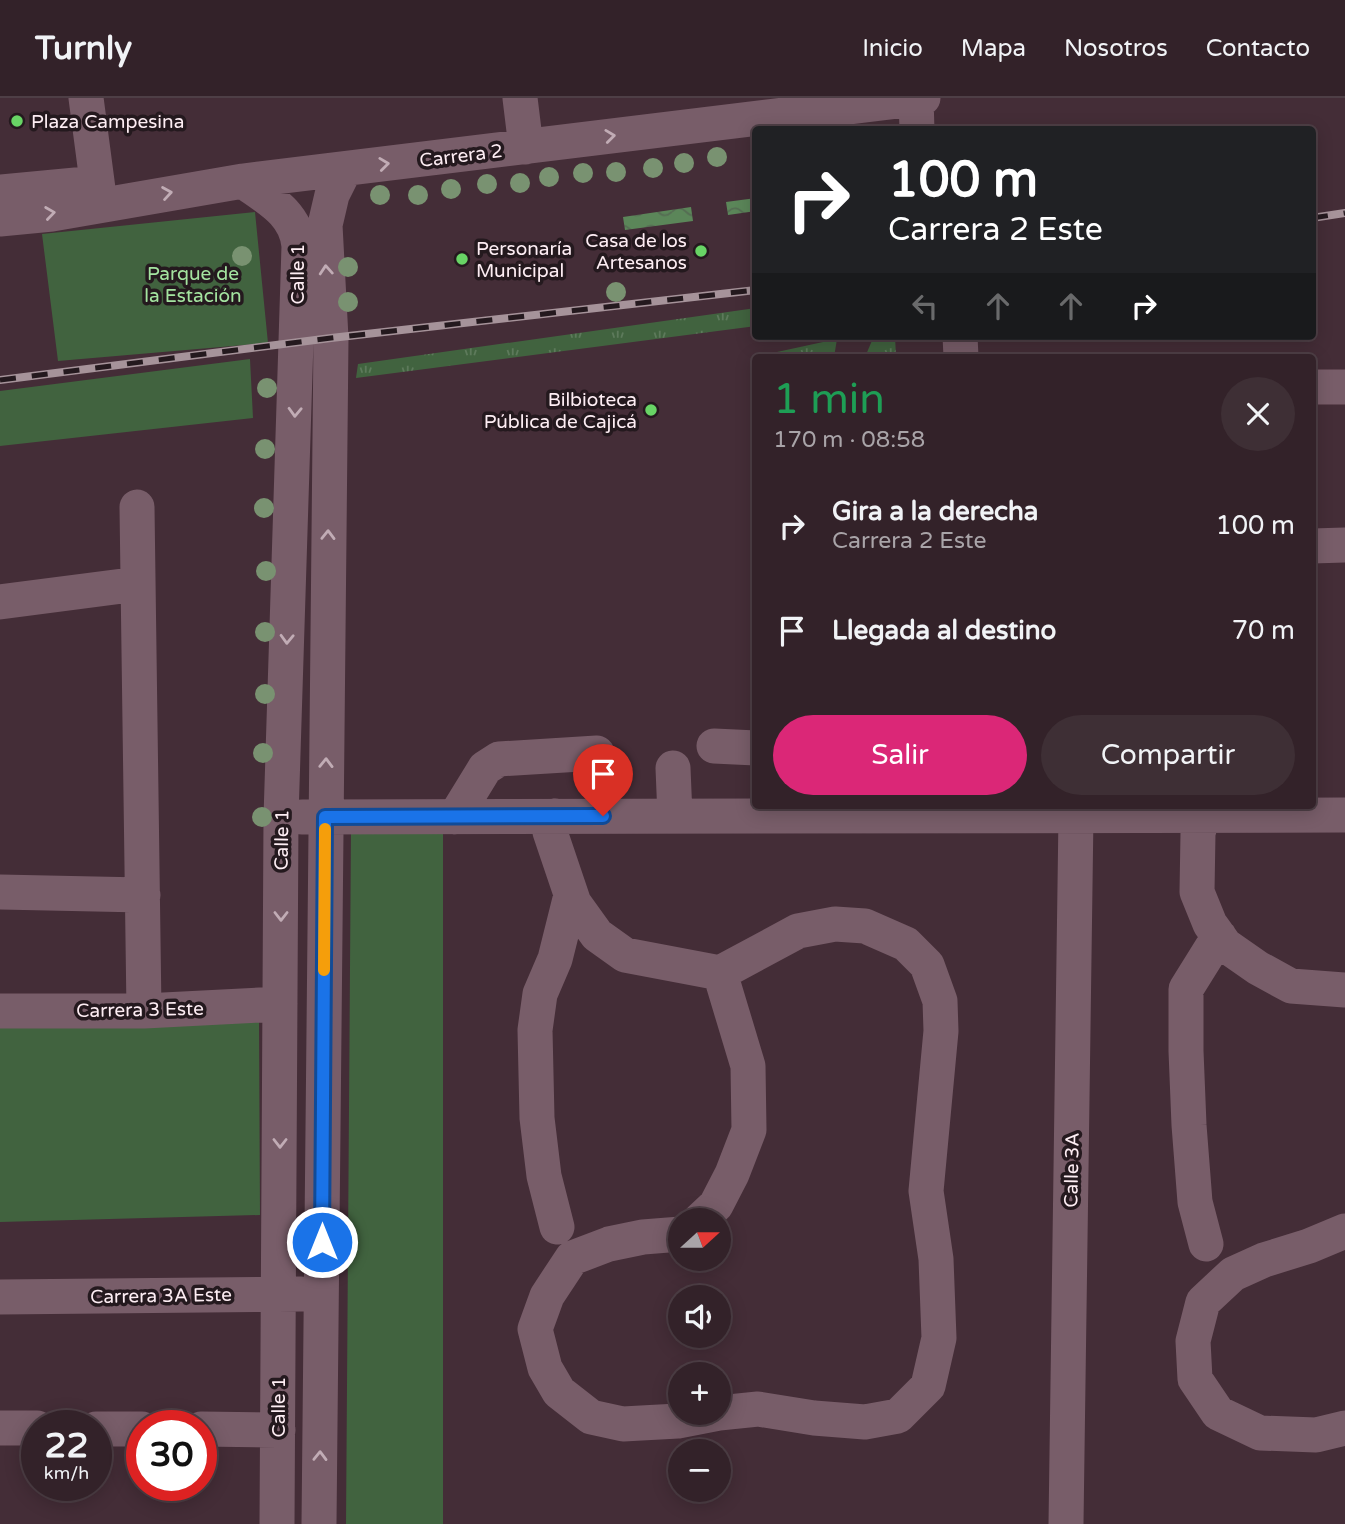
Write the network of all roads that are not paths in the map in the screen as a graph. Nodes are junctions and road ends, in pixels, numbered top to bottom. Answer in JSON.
{"nodes":[{"id":1,"x":86,"y":98,"type":"edge"},
{"id":2,"x":520,"y":98,"type":"edge"},
{"id":3,"x":916,"y":98,"type":"edge"},
{"id":4,"x":923,"y":98,"type":"edge"},
{"id":5,"x":918,"y":126,"type":"edge"},
{"id":6,"x":526,"y":147,"type":"junction"},
{"id":7,"x":345,"y":169,"type":"junction"},
{"id":8,"x":243,"y":181,"type":"junction"},
{"id":9,"x":0,"y":192,"type":"edge"},
{"id":10,"x":98,"y":193,"type":"junction"},
{"id":11,"x":0,"y":219,"type":"edge"},
{"id":12,"x":1316,"y":387,"type":"edge"},
{"id":13,"x":1345,"y":387,"type":"edge"},
{"id":14,"x":137,"y":507,"type":"dead end"},
{"id":15,"x":1345,"y":545,"type":"edge"},
{"id":16,"x":1316,"y":546,"type":"edge"},
{"id":17,"x":138,"y":584,"type":"junction"},
{"id":18,"x":0,"y":602,"type":"edge"},
{"id":19,"x":714,"y":746,"type":"dead end"},
{"id":20,"x":752,"y":748,"type":"edge"},
{"id":21,"x":597,"y":752,"type":"dead end"},
{"id":22,"x":673,"y":768,"type":"dead end"},
{"id":23,"x":981,"y":810,"type":"edge"},
{"id":24,"x":898,"y":811,"type":"edge"},
{"id":25,"x":1345,"y":815,"type":"edge"},
{"id":26,"x":555,"y":816,"type":"junction"},
{"id":27,"x":675,"y":816,"type":"junction"},
{"id":28,"x":1076,"y":816,"type":"junction"},
{"id":29,"x":1203,"y":816,"type":"junction"},
{"id":30,"x":281,"y":817,"type":"junction"},
{"id":31,"x":325,"y":817,"type":"junction"},
{"id":32,"x":455,"y":817,"type":"junction"},
{"id":33,"x":0,"y":892,"type":"edge"},
{"id":34,"x":143,"y":895,"type":"junction"},
{"id":35,"x":572,"y":895,"type":"junction"},
{"id":36,"x":1219,"y":936,"type":"junction"},
{"id":37,"x":720,"y":973,"type":"junction"},
{"id":38,"x":1345,"y":990,"type":"edge"},
{"id":39,"x":280,"y":1004,"type":"junction"},
{"id":40,"x":0,"y":1011,"type":"edge"},
{"id":41,"x":144,"y":1011,"type":"junction"},
{"id":42,"x":713,"y":1208,"type":"edge"},
{"id":43,"x":557,"y":1227,"type":"dead end"},
{"id":44,"x":1345,"y":1231,"type":"edge"},
{"id":45,"x":668,"y":1235,"type":"edge"},
{"id":46,"x":1206,"y":1244,"type":"dead end"},
{"id":47,"x":279,"y":1294,"type":"junction"},
{"id":48,"x":322,"y":1295,"type":"junction"},
{"id":49,"x":0,"y":1297,"type":"edge"},
{"id":50,"x":0,"y":1428,"type":"edge"},
{"id":51,"x":1345,"y":1428,"type":"edge"},
{"id":52,"x":21,"y":1429,"type":"edge"},
{"id":53,"x":217,"y":1429,"type":"edge"},
{"id":54,"x":278,"y":1430,"type":"junction"},
{"id":55,"x":277,"y":1524,"type":"edge"},
{"id":56,"x":319,"y":1524,"type":"edge"},
{"id":57,"x":1066,"y":1524,"type":"edge"}],
"edges":[{"from":1,"to":10,"type":"street"},
{"from":2,"to":6,"type":"street"},
{"from":3,"to":4,"type":"street","name":"Carrera 2"},
{"from":3,"to":5,"type":"street"},
{"from":6,"to":3,"type":"street","name":"Carrera 2","one_way":true},
{"from":7,"to":6,"type":"street","name":"Carrera 2","one_way":true},
{"from":7,"to":8,"type":"street","name":"Carrera 2"},
{"from":31,"to":7,"type":"street","name":"Calle 1","one_way":true},
{"from":10,"to":8,"type":"street","name":"Carrera 2","one_way":true},
{"from":8,"to":30,"type":"street","name":"Calle 1","one_way":true},
{"from":9,"to":10,"type":"street"},
{"from":11,"to":10,"type":"street","name":"Carrera 2","one_way":true},
{"from":12,"to":13,"type":"street"},
{"from":14,"to":17,"type":"street"},
{"from":15,"to":16,"type":"street"},
{"from":17,"to":18,"type":"street"},
{"from":17,"to":34,"type":"street"},
{"from":19,"to":20,"type":"street"},
{"from":21,"to":32,"type":"street"},
{"from":22,"to":27,"type":"street"},
{"from":23,"to":24,"type":"street"},
{"from":23,"to":28,"type":"street"},
{"from":24,"to":27,"type":"street"},
{"from":25,"to":29,"type":"street"},
{"from":26,"to":27,"type":"street"},
{"from":26,"to":32,"type":"street"},
{"from":26,"to":35,"type":"street"},
{"from":28,"to":29,"type":"street"},
{"from":28,"to":57,"type":"street","name":"Calle 3A"},
{"from":29,"to":36,"type":"street"},
{"from":30,"to":31,"type":"street"},
{"from":30,"to":39,"type":"street","name":"Calle 1","one_way":true},
{"from":31,"to":32,"type":"street"},
{"from":31,"to":48,"type":"street","name":"Calle 1"},
{"from":33,"to":34,"type":"street"},
{"from":34,"to":41,"type":"street"},
{"from":35,"to":37,"type":"street"},
{"from":35,"to":43,"type":"street"},
{"from":36,"to":38,"type":"street"},
{"from":36,"to":46,"type":"street"},
{"from":37,"to":42,"type":"street"},
{"from":37,"to":45,"type":"street"},
{"from":39,"to":41,"type":"street","name":"Carrera 3 Este"},
{"from":39,"to":47,"type":"street","name":"Calle 1","one_way":true},
{"from":40,"to":41,"type":"street","name":"Carrera 3 Este"},
{"from":44,"to":51,"type":"street"},
{"from":47,"to":48,"type":"street","name":"Carrera 3A Este"},
{"from":47,"to":49,"type":"street","name":"Carrera 3A Este"},
{"from":47,"to":54,"type":"street","name":"Calle 1"},
{"from":56,"to":48,"type":"street","name":"Calle 1","one_way":true},
{"from":50,"to":52,"type":"street"},
{"from":53,"to":54,"type":"street"},
{"from":54,"to":55,"type":"street","name":"Calle 1"}]}
